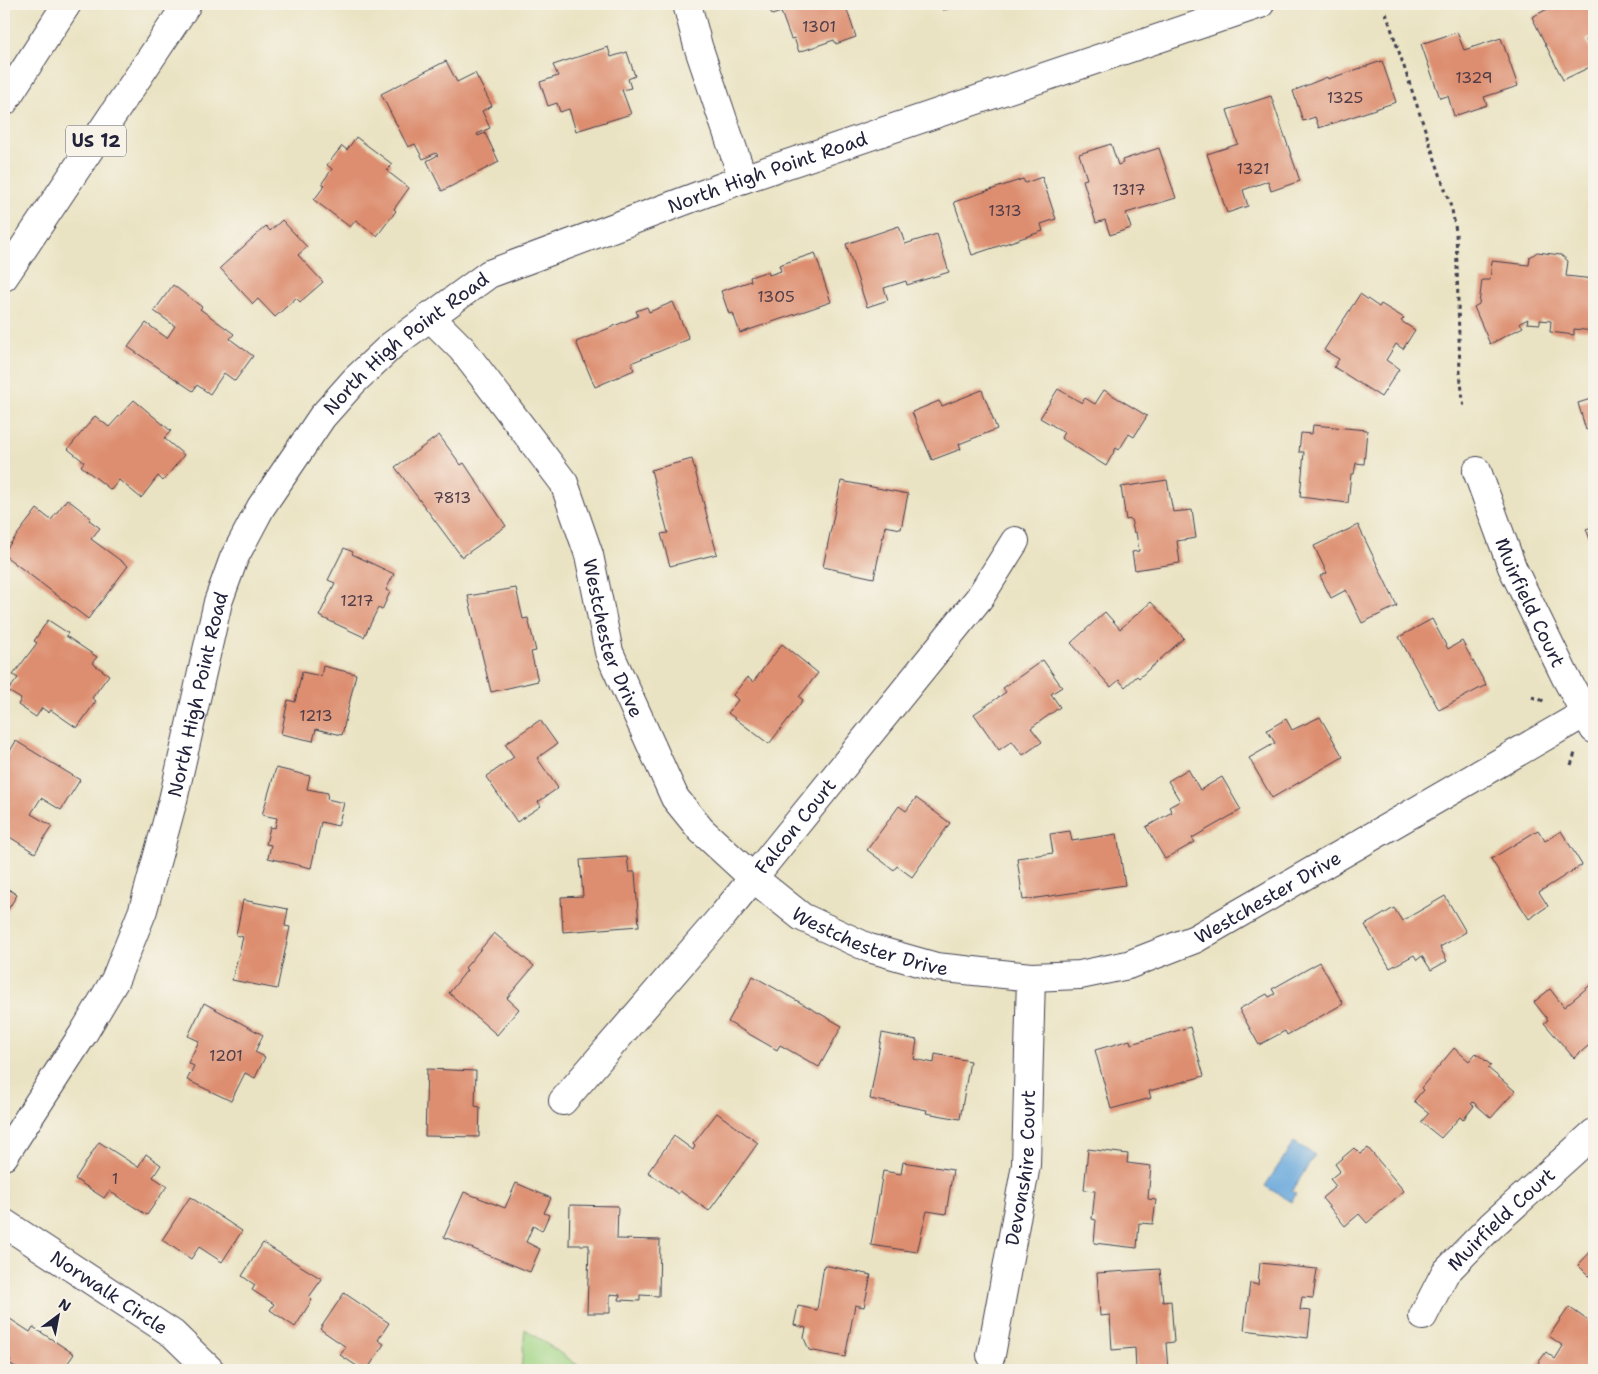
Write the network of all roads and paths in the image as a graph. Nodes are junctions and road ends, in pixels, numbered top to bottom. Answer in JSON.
{"nodes":[{"id":1,"x":67,"y":4,"type":"edge"},
{"id":2,"x":187,"y":4,"type":"edge"},
{"id":3,"x":687,"y":4,"type":"edge"},
{"id":4,"x":1260,"y":4,"type":"edge"},
{"id":5,"x":1386,"y":13,"type":"dead end"},
{"id":6,"x":4,"y":102,"type":"edge"},
{"id":7,"x":743,"y":179,"type":"junction"},
{"id":8,"x":4,"y":277,"type":"edge"},
{"id":9,"x":429,"y":316,"type":"junction"},
{"id":10,"x":1464,"y":409,"type":"dead end"},
{"id":11,"x":1477,"y":471,"type":"dead end"},
{"id":12,"x":1015,"y":541,"type":"dead end"},
{"id":13,"x":1532,"y":697,"type":"dead end"},
{"id":14,"x":1544,"y":702,"type":"dead end"},
{"id":15,"x":1591,"y":717,"type":"edge"},
{"id":16,"x":1575,"y":753,"type":"dead end"},
{"id":17,"x":1571,"y":765,"type":"dead end"},
{"id":18,"x":752,"y":877,"type":"junction"},
{"id":19,"x":1030,"y":977,"type":"junction"},
{"id":20,"x":562,"y":1101,"type":"dead end"},
{"id":21,"x":1594,"y":1133,"type":"edge"},
{"id":22,"x":4,"y":1156,"type":"edge"},
{"id":23,"x":4,"y":1223,"type":"edge"},
{"id":24,"x":1423,"y":1316,"type":"dead end"},
{"id":25,"x":991,"y":1355,"type":"dead end"},
{"id":26,"x":210,"y":1370,"type":"edge"}],
"edges":[{"from":1,"to":6,"type":"main road"},
{"from":2,"to":8,"type":"main road","number":"US 12"},
{"from":3,"to":7,"type":"main road"},
{"from":4,"to":7,"type":"main road","name":"North High Point Road"},
{"from":5,"to":10,"type":"path"},
{"from":7,"to":9,"type":"main road","name":"North High Point Road"},
{"from":9,"to":18,"type":"main road","name":"Westchester Drive"},
{"from":9,"to":22,"type":"main road","name":"North High Point Road"},
{"from":11,"to":15,"type":"main road","name":"Muirfield Court"},
{"from":12,"to":18,"type":"main road","name":"Falcon Court"},
{"from":13,"to":14,"type":"path"},
{"from":15,"to":19,"type":"main road","name":"Westchester Drive"},
{"from":16,"to":17,"type":"path"},
{"from":18,"to":19,"type":"main road","name":"Westchester Drive"},
{"from":18,"to":20,"type":"main road","name":"Falcon Court"},
{"from":19,"to":25,"type":"main road","name":"Devonshire Court"},
{"from":21,"to":24,"type":"main road","name":"Muirfield Court"},
{"from":23,"to":26,"type":"main road","name":"Norwalk Circle"}]}
